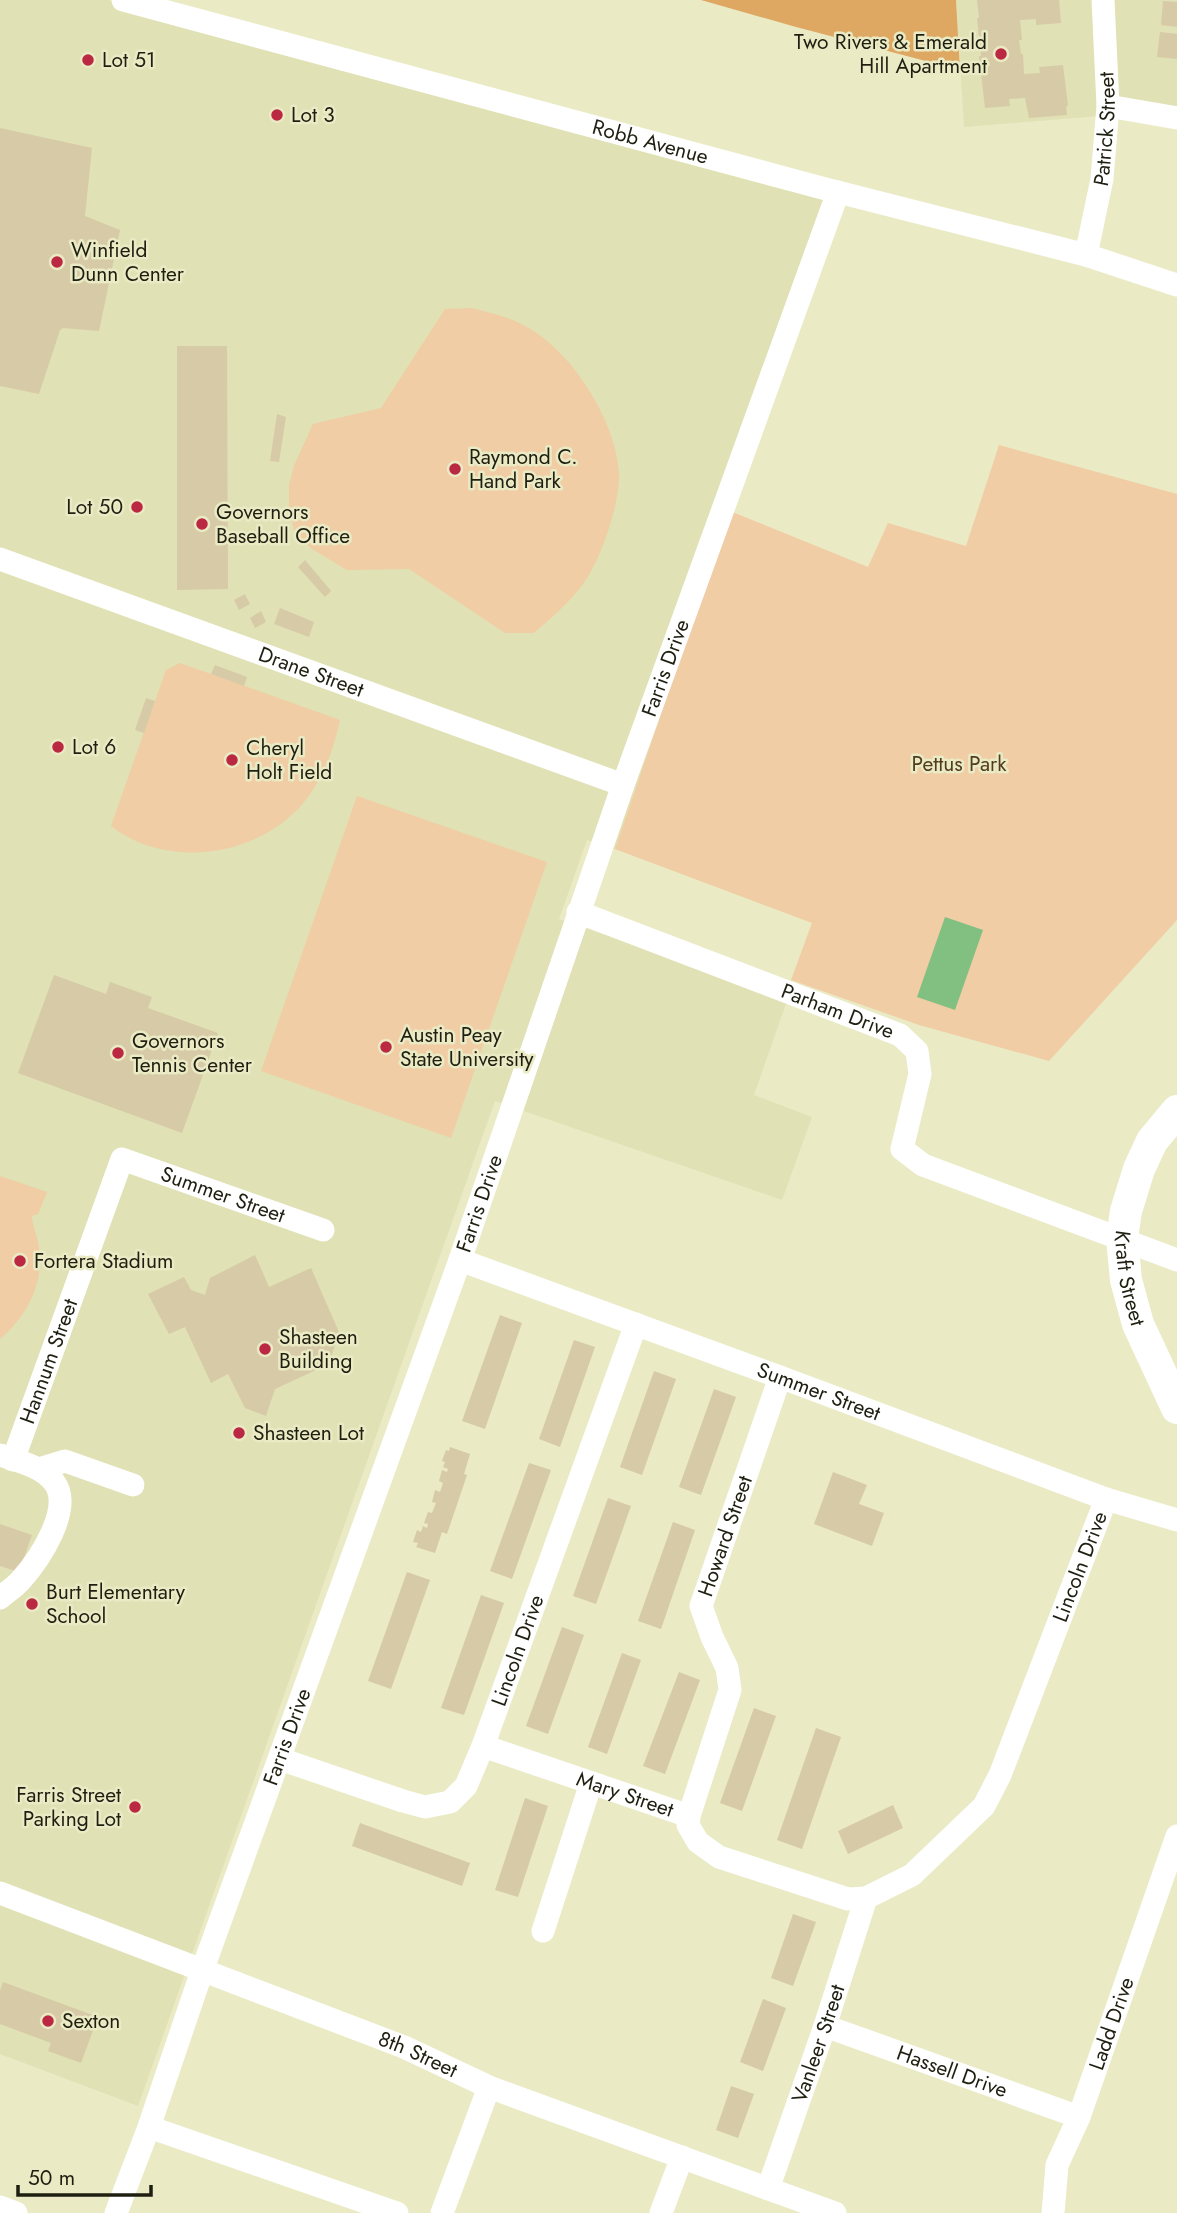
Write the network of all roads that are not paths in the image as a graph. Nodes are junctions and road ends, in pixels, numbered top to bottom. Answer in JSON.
{"nodes":[{"id":1,"x":123,"y":0,"type":"edge"},
{"id":2,"x":1103,"y":0,"type":"edge"},
{"id":3,"x":1108,"y":106,"type":"junction"},
{"id":4,"x":1177,"y":118,"type":"edge"},
{"id":5,"x":838,"y":192,"type":"junction"},
{"id":6,"x":1086,"y":255,"type":"junction"},
{"id":7,"x":1177,"y":285,"type":"edge"},
{"id":8,"x":0,"y":559,"type":"edge"},
{"id":9,"x":623,"y":785,"type":"junction"},
{"id":10,"x":578,"y":912,"type":"junction"},
{"id":11,"x":1177,"y":1111,"type":"edge"},
{"id":12,"x":122,"y":1159,"type":"joint"},
{"id":13,"x":323,"y":1230,"type":"dead end"},
{"id":14,"x":1122,"y":1238,"type":"junction"},
{"id":15,"x":460,"y":1260,"type":"junction"},
{"id":16,"x":1177,"y":1260,"type":"edge"},
{"id":17,"x":636,"y":1324,"type":"junction"},
{"id":18,"x":780,"y":1377,"type":"junction"},
{"id":19,"x":1177,"y":1408,"type":"edge"},
{"id":20,"x":7,"y":1457,"type":"edge"},
{"id":21,"x":39,"y":1469,"type":"junction"},
{"id":22,"x":133,"y":1485,"type":"dead end"},
{"id":23,"x":1106,"y":1499,"type":"junction"},
{"id":24,"x":1177,"y":1520,"type":"edge"},
{"id":25,"x":0,"y":1598,"type":"edge"},
{"id":26,"x":483,"y":1746,"type":"junction"},
{"id":27,"x":280,"y":1759,"type":"junction"},
{"id":28,"x":591,"y":1783,"type":"junction"},
{"id":29,"x":689,"y":1816,"type":"junction"},
{"id":30,"x":1177,"y":1836,"type":"edge"},
{"id":31,"x":0,"y":1893,"type":"edge"},
{"id":32,"x":866,"y":1898,"type":"junction"},
{"id":33,"x":543,"y":1931,"type":"dead end"},
{"id":34,"x":202,"y":1971,"type":"junction"},
{"id":35,"x":825,"y":2026,"type":"junction"},
{"id":36,"x":489,"y":2087,"type":"junction"},
{"id":37,"x":1079,"y":2117,"type":"junction"},
{"id":38,"x":149,"y":2127,"type":"junction"},
{"id":39,"x":682,"y":2157,"type":"junction"},
{"id":40,"x":768,"y":2189,"type":"junction"},
{"id":41,"x":0,"y":2207,"type":"edge"},
{"id":42,"x":16,"y":2213,"type":"edge"},
{"id":43,"x":116,"y":2213,"type":"edge"},
{"id":44,"x":397,"y":2213,"type":"edge"},
{"id":45,"x":442,"y":2213,"type":"edge"},
{"id":46,"x":661,"y":2213,"type":"edge"},
{"id":47,"x":835,"y":2213,"type":"edge"},
{"id":48,"x":1053,"y":2213,"type":"edge"}],
"edges":[{"from":1,"to":5,"type":"street","name":"Robb Avenue"},
{"from":2,"to":3,"type":"street","name":"Patrick Street"},
{"from":3,"to":4,"type":"street"},
{"from":3,"to":6,"type":"street","name":"Patrick Street"},
{"from":5,"to":6,"type":"street","name":"Robb Avenue"},
{"from":5,"to":9,"type":"street","name":"Farris Drive"},
{"from":6,"to":7,"type":"street","name":"Robb Avenue"},
{"from":8,"to":9,"type":"street","name":"Drane Street"},
{"from":9,"to":10,"type":"street","name":"Farris Drive"},
{"from":10,"to":14,"type":"street","name":"Parham Drive"},
{"from":10,"to":15,"type":"street","name":"Farris Drive"},
{"from":11,"to":14,"type":"highway","name":"Kraft Street"},
{"from":12,"to":13,"type":"street","name":"Summer Street"},
{"from":12,"to":20,"type":"street","name":"Hannum Street"},
{"from":14,"to":16,"type":"street","name":"Parham Drive"},
{"from":14,"to":19,"type":"highway","name":"Kraft Street"},
{"from":15,"to":17,"type":"street","name":"Summer Street"},
{"from":15,"to":27,"type":"street","name":"Farris Drive"},
{"from":17,"to":18,"type":"street","name":"Summer Street"},
{"from":17,"to":26,"type":"street","name":"Lincoln Drive"},
{"from":18,"to":23,"type":"street","name":"Summer Street"},
{"from":18,"to":29,"type":"street","name":"Howard Street"},
{"from":20,"to":21,"type":"street","name":"Hannum Street"},
{"from":21,"to":22,"type":"street","name":"Hannum Street"},
{"from":21,"to":25,"type":"street"},
{"from":23,"to":24,"type":"street","name":"Summer Street"},
{"from":23,"to":32,"type":"street","name":"Lincoln Drive"},
{"from":26,"to":27,"type":"street","name":"Lincoln Drive"},
{"from":26,"to":28,"type":"street","name":"Mary Street"},
{"from":27,"to":34,"type":"street","name":"Farris Drive"},
{"from":28,"to":29,"type":"street","name":"Mary Street"},
{"from":28,"to":33,"type":"street"},
{"from":29,"to":32,"type":"street","name":"Mary Street"},
{"from":30,"to":37,"type":"street","name":"Ladd Drive"},
{"from":31,"to":34,"type":"street","name":"8th Street"},
{"from":32,"to":35,"type":"street","name":"Vanleer Street"},
{"from":34,"to":36,"type":"street","name":"8th Street"},
{"from":34,"to":38,"type":"street","name":"Farris Drive"},
{"from":35,"to":37,"type":"street","name":"Hassell Drive"},
{"from":35,"to":40,"type":"street","name":"Vanleer Street"},
{"from":36,"to":39,"type":"street","name":"8th Street"},
{"from":36,"to":45,"type":"street"},
{"from":37,"to":48,"type":"street","name":"Ladd Drive"},
{"from":38,"to":43,"type":"street","name":"Farris Drive"},
{"from":38,"to":44,"type":"street"},
{"from":39,"to":40,"type":"street","name":"8th Street"},
{"from":39,"to":46,"type":"street"},
{"from":40,"to":47,"type":"street","name":"8th Street"},
{"from":41,"to":42,"type":"street"}]}
